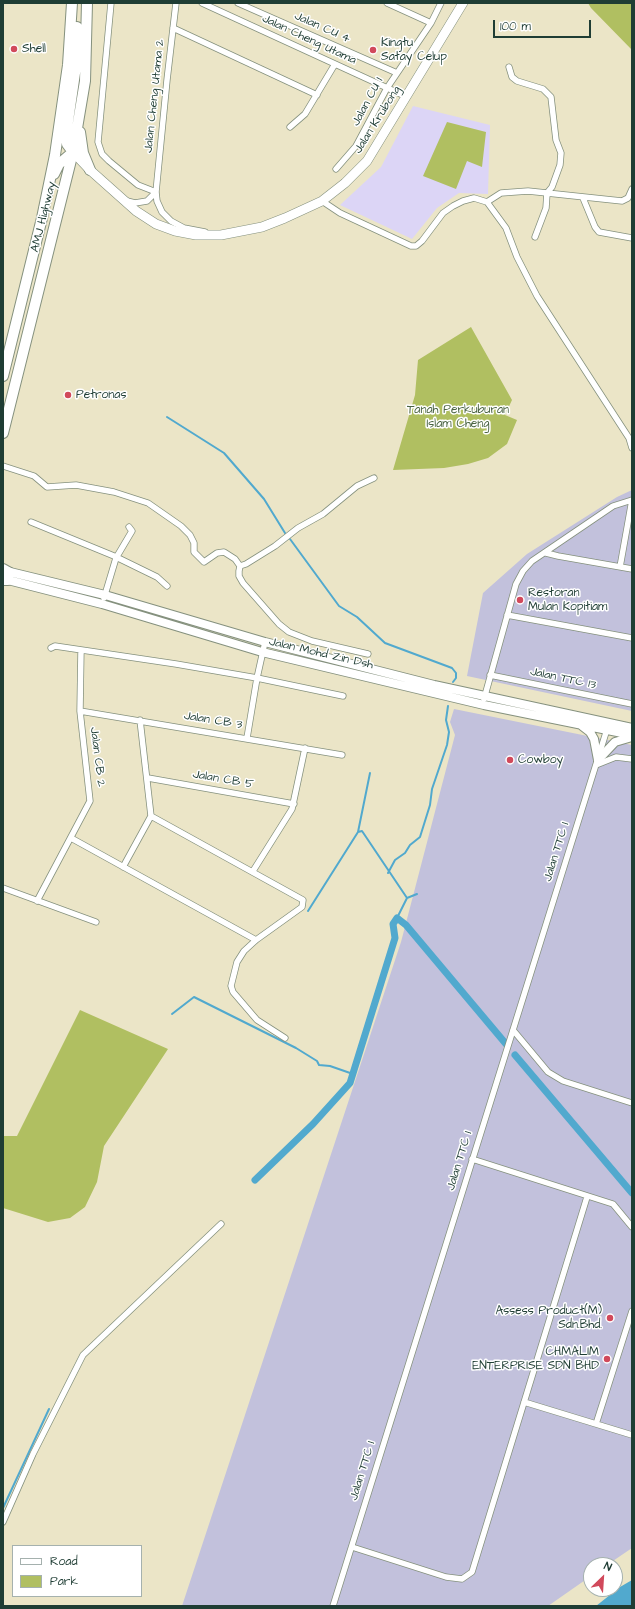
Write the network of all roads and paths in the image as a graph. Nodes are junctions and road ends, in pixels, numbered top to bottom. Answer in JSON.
{"nodes":[{"id":1,"x":74,"y":3,"type":"edge"},
{"id":2,"x":87,"y":3,"type":"edge"},
{"id":3,"x":110,"y":3,"type":"edge"},
{"id":4,"x":176,"y":3,"type":"edge"},
{"id":5,"x":202,"y":3,"type":"edge"},
{"id":6,"x":238,"y":3,"type":"edge"},
{"id":7,"x":386,"y":3,"type":"edge"},
{"id":8,"x":441,"y":3,"type":"edge"},
{"id":9,"x":463,"y":3,"type":"edge"},
{"id":10,"x":431,"y":23,"type":"junction"},
{"id":11,"x":173,"y":28,"type":"junction"},
{"id":12,"x":334,"y":64,"type":"junction"},
{"id":13,"x":509,"y":67,"type":"dead end"},
{"id":14,"x":397,"y":73,"type":"junction"},
{"id":15,"x":387,"y":88,"type":"junction"},
{"id":16,"x":317,"y":95,"type":"junction"},
{"id":17,"x":407,"y":97,"type":"junction"},
{"id":18,"x":81,"y":106,"type":"junction"},
{"id":19,"x":290,"y":127,"type":"dead end"},
{"id":20,"x":73,"y":152,"type":"junction"},
{"id":21,"x":336,"y":169,"type":"dead end"},
{"id":22,"x":90,"y":170,"type":"junction"},
{"id":23,"x":67,"y":176,"type":"junction"},
{"id":24,"x":50,"y":181,"type":"junction"},
{"id":25,"x":632,"y":189,"type":"edge"},
{"id":26,"x":156,"y":192,"type":"junction"},
{"id":27,"x":548,"y":193,"type":"junction"},
{"id":28,"x":631,"y":195,"type":"edge"},
{"id":29,"x":583,"y":198,"type":"junction"},
{"id":30,"x":123,"y":200,"type":"junction"},
{"id":31,"x":322,"y":200,"type":"junction"},
{"id":32,"x":487,"y":202,"type":"junction"},
{"id":33,"x":213,"y":236,"type":"junction"},
{"id":34,"x":535,"y":237,"type":"dead end"},
{"id":35,"x":632,"y":238,"type":"edge"},
{"id":36,"x":3,"y":376,"type":"edge"},
{"id":37,"x":3,"y":433,"type":"edge"},
{"id":38,"x":632,"y":448,"type":"edge"},
{"id":39,"x":3,"y":466,"type":"edge"},
{"id":40,"x":374,"y":478,"type":"dead end"},
{"id":41,"x":632,"y":500,"type":"edge"},
{"id":42,"x":31,"y":522,"type":"dead end"},
{"id":43,"x":129,"y":527,"type":"dead end"},
{"id":44,"x":546,"y":553,"type":"junction"},
{"id":45,"x":116,"y":558,"type":"junction"},
{"id":46,"x":240,"y":566,"type":"junction"},
{"id":47,"x":620,"y":567,"type":"junction"},
{"id":48,"x":632,"y":569,"type":"edge"},
{"id":49,"x":5,"y":575,"type":"edge"},
{"id":50,"x":167,"y":586,"type":"dead end"},
{"id":51,"x":105,"y":595,"type":"junction"},
{"id":52,"x":102,"y":604,"type":"junction"},
{"id":53,"x":507,"y":616,"type":"junction"},
{"id":54,"x":632,"y":638,"type":"edge"},
{"id":55,"x":265,"y":642,"type":"junction"},
{"id":56,"x":51,"y":648,"type":"dead end"},
{"id":57,"x":81,"y":650,"type":"junction"},
{"id":58,"x":262,"y":652,"type":"junction"},
{"id":59,"x":368,"y":654,"type":"dead end"},
{"id":60,"x":490,"y":675,"type":"junction"},
{"id":61,"x":257,"y":678,"type":"junction"},
{"id":62,"x":343,"y":696,"type":"dead end"},
{"id":63,"x":485,"y":696,"type":"junction"},
{"id":64,"x":632,"y":704,"type":"edge"},
{"id":65,"x":484,"y":705,"type":"junction"},
{"id":66,"x":80,"y":711,"type":"junction"},
{"id":67,"x":140,"y":720,"type":"junction"},
{"id":68,"x":578,"y":723,"type":"junction"},
{"id":69,"x":608,"y":726,"type":"junction"},
{"id":70,"x":632,"y":728,"type":"edge"},
{"id":71,"x":632,"y":736,"type":"edge"},
{"id":72,"x":247,"y":738,"type":"junction"},
{"id":73,"x":304,"y":748,"type":"junction"},
{"id":74,"x":342,"y":755,"type":"dead end"},
{"id":75,"x":632,"y":759,"type":"edge"},
{"id":76,"x":597,"y":762,"type":"junction"},
{"id":77,"x":148,"y":778,"type":"junction"},
{"id":78,"x":294,"y":804,"type":"junction"},
{"id":79,"x":151,"y":816,"type":"junction"},
{"id":80,"x":71,"y":838,"type":"junction"},
{"id":81,"x":122,"y":867,"type":"junction"},
{"id":82,"x":253,"y":871,"type":"junction"},
{"id":83,"x":3,"y":888,"type":"edge"},
{"id":84,"x":37,"y":900,"type":"junction"},
{"id":85,"x":96,"y":922,"type":"dead end"},
{"id":86,"x":256,"y":940,"type":"junction"},
{"id":87,"x":513,"y":1030,"type":"junction"},
{"id":88,"x":285,"y":1038,"type":"dead end"},
{"id":89,"x":632,"y":1102,"type":"edge"},
{"id":90,"x":472,"y":1159,"type":"junction"},
{"id":91,"x":587,"y":1197,"type":"junction"},
{"id":92,"x":220,"y":1224,"type":"dead end"},
{"id":93,"x":632,"y":1227,"type":"edge"},
{"id":94,"x":632,"y":1311,"type":"edge"},
{"id":95,"x":524,"y":1402,"type":"junction"},
{"id":96,"x":596,"y":1424,"type":"junction"},
{"id":97,"x":632,"y":1435,"type":"edge"},
{"id":98,"x":3,"y":1522,"type":"edge"},
{"id":99,"x":352,"y":1547,"type":"junction"},
{"id":100,"x":333,"y":1606,"type":"edge"}],
"edges":[{"from":1,"to":20,"type":"highway"},
{"from":1,"to":24,"type":"highway","name":"AMJ Highway"},
{"from":2,"to":18,"type":"highway","name":"AMJ Highway"},
{"from":3,"to":26,"type":"street"},
{"from":4,"to":11,"type":"street","name":"Jalan Cheng Utama 2"},
{"from":5,"to":12,"type":"street","name":"Jalan Cheng Utama"},
{"from":6,"to":14,"type":"street","name":"Jalan CU 4"},
{"from":7,"to":10,"type":"street"},
{"from":8,"to":10,"type":"street","name":"Jalan CU 1"},
{"from":9,"to":17,"type":"main road","name":"Jalan Krubong"},
{"from":10,"to":14,"type":"street","name":"Jalan CU 1"},
{"from":11,"to":16,"type":"street"},
{"from":11,"to":26,"type":"street","name":"Jalan Cheng Utama 2"},
{"from":12,"to":15,"type":"street","name":"Jalan Cheng Utama"},
{"from":12,"to":16,"type":"street"},
{"from":13,"to":27,"type":"street"},
{"from":14,"to":15,"type":"street","name":"Jalan CU 1"},
{"from":15,"to":17,"type":"street","name":"Jalan Cheng Utama"},
{"from":15,"to":21,"type":"street","name":"Jalan CU 1"},
{"from":16,"to":19,"type":"street"},
{"from":17,"to":31,"type":"main road","name":"Jalan Krubong"},
{"from":18,"to":20,"type":"highway","name":"AMJ Highway"},
{"from":18,"to":22,"type":"highway"},
{"from":20,"to":22,"type":"main road","name":"Jalan Krubong"},
{"from":20,"to":23,"type":"highway","name":"AMJ Highway"},
{"from":20,"to":24,"type":"highway"},
{"from":22,"to":23,"type":"highway"},
{"from":22,"to":30,"type":"main road","name":"Jalan Krubong"},
{"from":23,"to":37,"type":"highway","name":"AMJ Highway"},
{"from":24,"to":36,"type":"highway","name":"AMJ Highway"},
{"from":25,"to":28,"type":"street"},
{"from":26,"to":30,"type":"street"},
{"from":26,"to":33,"type":"street"},
{"from":27,"to":29,"type":"street"},
{"from":27,"to":32,"type":"street"},
{"from":27,"to":34,"type":"street"},
{"from":28,"to":29,"type":"street"},
{"from":29,"to":35,"type":"street"},
{"from":30,"to":33,"type":"main road","name":"Jalan Krubong"},
{"from":31,"to":32,"type":"street"},
{"from":31,"to":33,"type":"main road","name":"Jalan Krubong"},
{"from":32,"to":38,"type":"street"},
{"from":39,"to":46,"type":"street"},
{"from":40,"to":46,"type":"street"},
{"from":41,"to":44,"type":"street"},
{"from":41,"to":47,"type":"street"},
{"from":42,"to":45,"type":"street"},
{"from":43,"to":45,"type":"street"},
{"from":44,"to":47,"type":"street"},
{"from":44,"to":53,"type":"street"},
{"from":45,"to":50,"type":"street"},
{"from":45,"to":51,"type":"street"},
{"from":46,"to":59,"type":"street"},
{"from":47,"to":48,"type":"street"},
{"from":49,"to":51,"type":"main road","name":"Jalan Mohd Zin Dsh"},
{"from":49,"to":52,"type":"main road","name":"Jalan Mohd Zin Dsh"},
{"from":51,"to":52,"type":"street"},
{"from":51,"to":55,"type":"main road","name":"Jalan Mohd Zin Dsh"},
{"from":52,"to":58,"type":"main road","name":"Jalan Mohd Zin Dsh"},
{"from":53,"to":54,"type":"street"},
{"from":53,"to":60,"type":"street"},
{"from":55,"to":58,"type":"street"},
{"from":55,"to":63,"type":"main road","name":"Jalan Mohd Zin Dsh"},
{"from":56,"to":57,"type":"street"},
{"from":57,"to":61,"type":"street"},
{"from":57,"to":66,"type":"street","name":"Jalan CB 2"},
{"from":58,"to":61,"type":"street"},
{"from":58,"to":65,"type":"main road","name":"Jalan Mohd Zin Dsh"},
{"from":60,"to":63,"type":"street"},
{"from":60,"to":64,"type":"street","name":"Jalan TTC 13"},
{"from":61,"to":62,"type":"street"},
{"from":61,"to":72,"type":"street"},
{"from":63,"to":65,"type":"street"},
{"from":63,"to":69,"type":"main road","name":"Jalan Mohd Zin Dsh"},
{"from":65,"to":68,"type":"main road","name":"Jalan Mohd Zin Dsh"},
{"from":66,"to":67,"type":"street","name":"Jalan CB 3"},
{"from":66,"to":80,"type":"street","name":"Jalan CB 2"},
{"from":67,"to":72,"type":"street","name":"Jalan CB 3"},
{"from":67,"to":77,"type":"street"},
{"from":68,"to":69,"type":"main road","name":"Jalan Mohd Zin Dsh"},
{"from":68,"to":76,"type":"main road"},
{"from":69,"to":70,"type":"main road","name":"Jalan Mohd Zin Dsh"},
{"from":69,"to":71,"type":"main road","name":"Jalan Mohd Zin Dsh"},
{"from":69,"to":76,"type":"street","name":"Jalan TTC 1"},
{"from":71,"to":76,"type":"main road"},
{"from":72,"to":73,"type":"street","name":"Jalan CB 3"},
{"from":73,"to":74,"type":"street","name":"Jalan CB 3"},
{"from":73,"to":78,"type":"street"},
{"from":75,"to":76,"type":"street"},
{"from":76,"to":87,"type":"street","name":"Jalan TTC 1"},
{"from":77,"to":78,"type":"street","name":"Jalan CB 5"},
{"from":77,"to":79,"type":"street"},
{"from":78,"to":82,"type":"street"},
{"from":79,"to":81,"type":"street"},
{"from":79,"to":82,"type":"street"},
{"from":80,"to":81,"type":"street"},
{"from":80,"to":84,"type":"street","name":"Jalan CB 2"},
{"from":81,"to":86,"type":"street"},
{"from":82,"to":86,"type":"street"},
{"from":83,"to":84,"type":"street"},
{"from":84,"to":85,"type":"street"},
{"from":86,"to":88,"type":"street"},
{"from":87,"to":89,"type":"street"},
{"from":87,"to":90,"type":"street","name":"Jalan TTC 1"},
{"from":90,"to":91,"type":"street"},
{"from":90,"to":99,"type":"street","name":"Jalan TTC 1"},
{"from":91,"to":93,"type":"street"},
{"from":91,"to":95,"type":"street"},
{"from":92,"to":98,"type":"street"},
{"from":94,"to":96,"type":"street"},
{"from":95,"to":96,"type":"street"},
{"from":95,"to":99,"type":"street"},
{"from":96,"to":97,"type":"street"},
{"from":99,"to":100,"type":"street","name":"Jalan TTC 1"}]}
